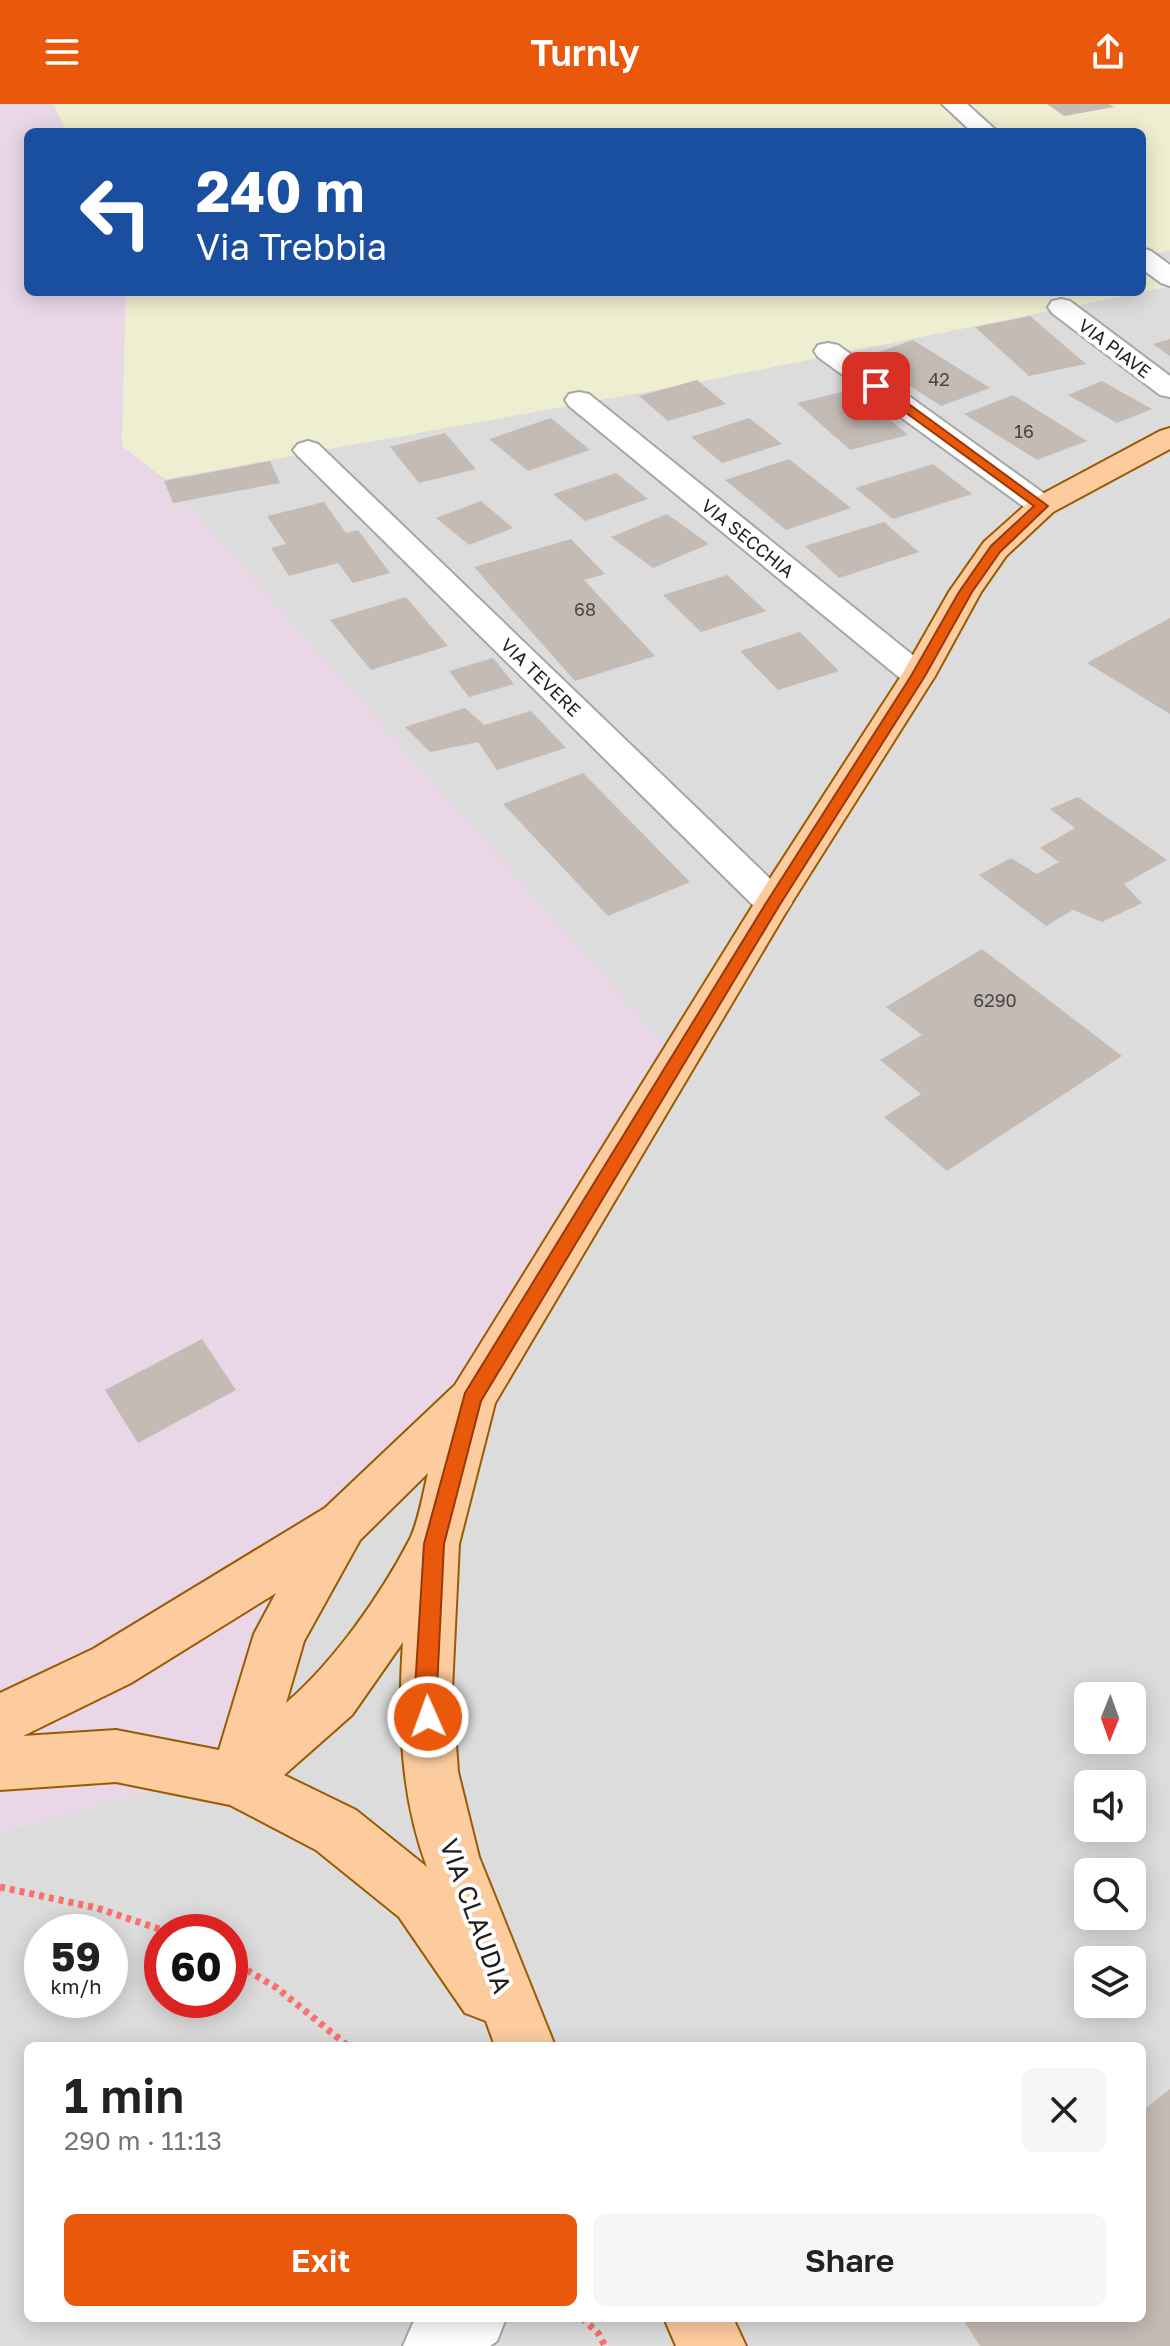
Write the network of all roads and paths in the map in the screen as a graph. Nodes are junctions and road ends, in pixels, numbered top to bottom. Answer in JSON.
{"nodes":[{"id":1,"x":953,"y":104,"type":"edge"},
{"id":2,"x":981,"y":128,"type":"edge"},
{"id":3,"x":1146,"y":259,"type":"edge"},
{"id":4,"x":1170,"y":278,"type":"edge"},
{"id":5,"x":1061,"y":307,"type":"dead end"},
{"id":6,"x":828,"y":351,"type":"dead end"},
{"id":7,"x":1170,"y":389,"type":"edge"},
{"id":8,"x":579,"y":400,"type":"dead end"},
{"id":9,"x":1170,"y":437,"type":"edge"},
{"id":10,"x":308,"y":450,"type":"dead end"},
{"id":11,"x":1042,"y":506,"type":"junction"},
{"id":12,"x":918,"y":676,"type":"junction"},
{"id":13,"x":773,"y":903,"type":"junction"},
{"id":14,"x":472,"y":1399,"type":"junction"},
{"id":15,"x":343,"y":1524,"type":"junction"},
{"id":16,"x":434,"y":1544,"type":"junction"},
{"id":17,"x":0,"y":1720,"type":"edge"},
{"id":18,"x":0,"y":1764,"type":"edge"},
{"id":19,"x":237,"y":1780,"type":"junction"},
{"id":20,"x":0,"y":1887,"type":"edge"},
{"id":21,"x":144,"y":1924,"type":"edge"},
{"id":22,"x":248,"y":1971,"type":"edge"},
{"id":23,"x":343,"y":2042,"type":"edge"},
{"id":24,"x":522,"y":2042,"type":"edge"},
{"id":25,"x":523,"y":2042,"type":"edge"},
{"id":26,"x":469,"y":2322,"type":"edge"},
{"id":27,"x":586,"y":2322,"type":"edge"},
{"id":28,"x":698,"y":2322,"type":"edge"},
{"id":29,"x":436,"y":2346,"type":"edge"},
{"id":30,"x":605,"y":2346,"type":"edge"},
{"id":31,"x":713,"y":2346,"type":"edge"}],
"edges":[{"from":1,"to":2,"type":"street"},
{"from":3,"to":4,"type":"street"},
{"from":5,"to":7,"type":"street","name":"VIA PIAVE"},
{"from":6,"to":11,"type":"street"},
{"from":8,"to":12,"type":"street","name":"VIA SECCHIA"},
{"from":9,"to":11,"type":"main road","name":"VIA CLAUDIA"},
{"from":10,"to":13,"type":"street","name":"VIA TEVERE"},
{"from":11,"to":12,"type":"main road","name":"VIA CLAUDIA"},
{"from":12,"to":13,"type":"main road","name":"VIA CLAUDIA"},
{"from":13,"to":14,"type":"main road","name":"VIA CLAUDIA"},
{"from":14,"to":15,"type":"main road","name":"VIA CLAUDIA"},
{"from":14,"to":16,"type":"main road","name":"VIA CLAUDIA"},
{"from":15,"to":17,"type":"main road","name":"VIA CLAUDIA"},
{"from":15,"to":19,"type":"main road","name":"VIA CLAUDIA"},
{"from":16,"to":19,"type":"main road","name":"VIA CLAUDIA"},
{"from":16,"to":25,"type":"main road","name":"VIA CLAUDIA"},
{"from":18,"to":19,"type":"main road"},
{"from":19,"to":24,"type":"main road"},
{"from":20,"to":21,"type":"path"},
{"from":22,"to":23,"type":"path"},
{"from":26,"to":29,"type":"street"},
{"from":27,"to":30,"type":"path"},
{"from":28,"to":31,"type":"main road"}]}
